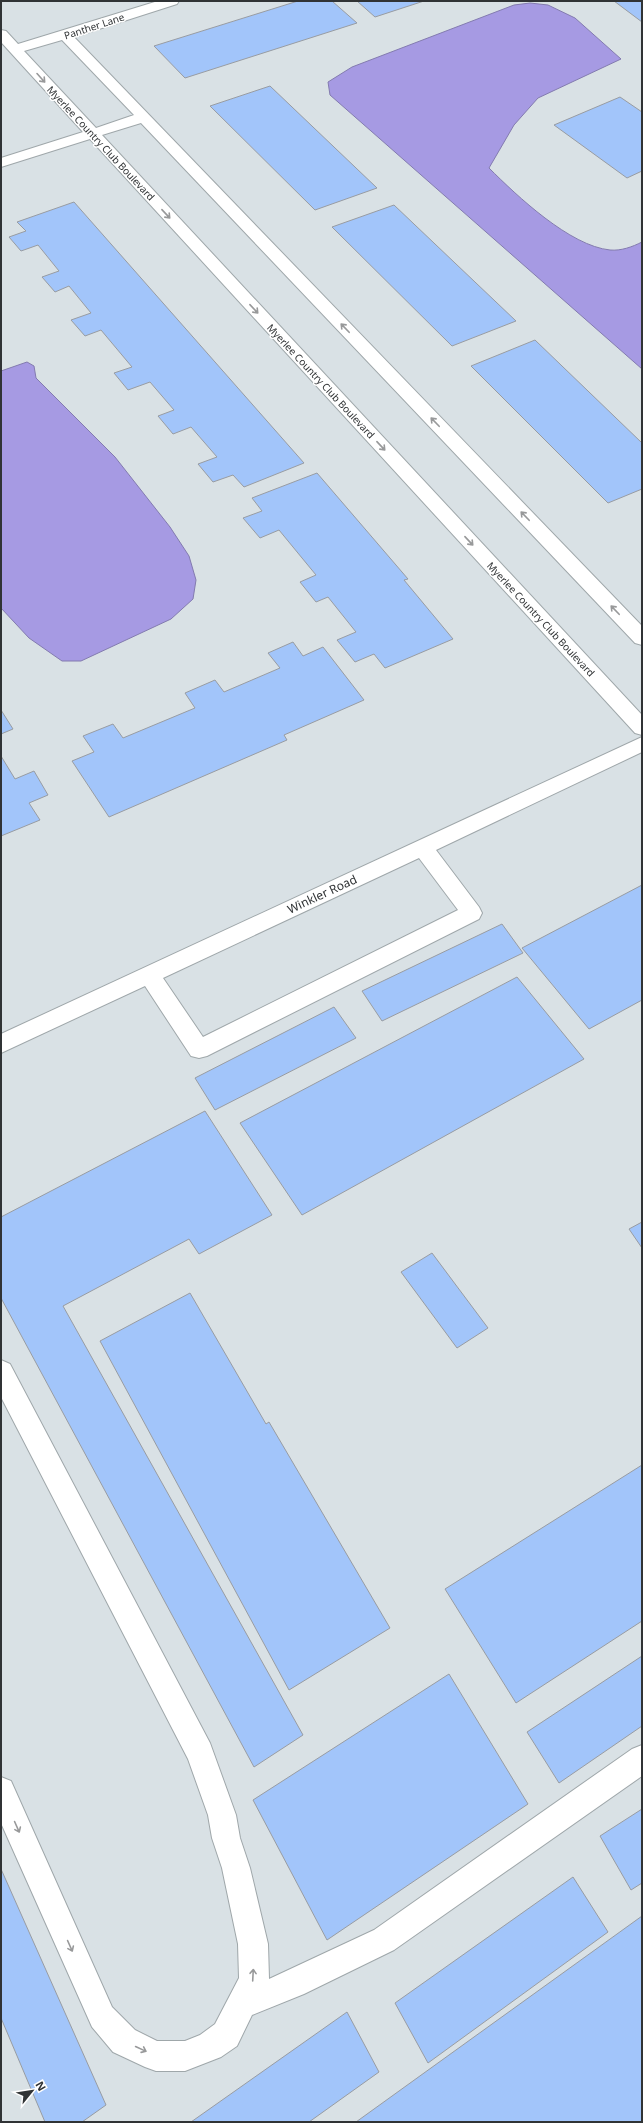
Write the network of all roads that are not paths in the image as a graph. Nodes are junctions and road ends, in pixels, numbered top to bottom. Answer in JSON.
{"nodes":[{"id":1,"x":172,"y":1,"type":"edge"},
{"id":2,"x":1,"y":34,"type":"edge"},
{"id":3,"x":65,"y":35,"type":"junction"},
{"id":4,"x":15,"y":49,"type":"junction"},
{"id":5,"x":143,"y":117,"type":"junction"},
{"id":6,"x":92,"y":134,"type":"junction"},
{"id":7,"x":1,"y":163,"type":"edge"},
{"id":8,"x":642,"y":638,"type":"edge"},
{"id":9,"x":642,"y":728,"type":"edge"},
{"id":10,"x":642,"y":744,"type":"edge"},
{"id":11,"x":422,"y":847,"type":"junction"},
{"id":12,"x":149,"y":975,"type":"junction"},
{"id":13,"x":1,"y":1044,"type":"edge"},
{"id":14,"x":1,"y":1372,"type":"edge"},
{"id":15,"x":642,"y":1759,"type":"edge"},
{"id":16,"x":1,"y":1791,"type":"edge"},
{"id":17,"x":243,"y":2004,"type":"junction"}],
"edges":[{"from":1,"to":3,"type":"street","name":"Panther Lane"},
{"from":2,"to":4,"type":"street","name":"Myerlee Country Club Boulevard"},
{"from":3,"to":4,"type":"street","name":"Panther Lane"},
{"from":3,"to":5,"type":"street"},
{"from":4,"to":6,"type":"street","name":"Myerlee Country Club Boulevard","one_way":true},
{"from":5,"to":6,"type":"street"},
{"from":8,"to":5,"type":"street","one_way":true},
{"from":6,"to":7,"type":"street"},
{"from":6,"to":9,"type":"street","name":"Myerlee Country Club Boulevard","one_way":true},
{"from":10,"to":11,"type":"street","name":"Winkler Road"},
{"from":11,"to":12,"type":"street","name":"Winkler Road"},
{"from":11,"to":12,"type":"street"},
{"from":12,"to":13,"type":"street","name":"Winkler Road"},
{"from":17,"to":14,"type":"street","one_way":true},
{"from":15,"to":17,"type":"street"},
{"from":16,"to":17,"type":"street","one_way":true}]}
